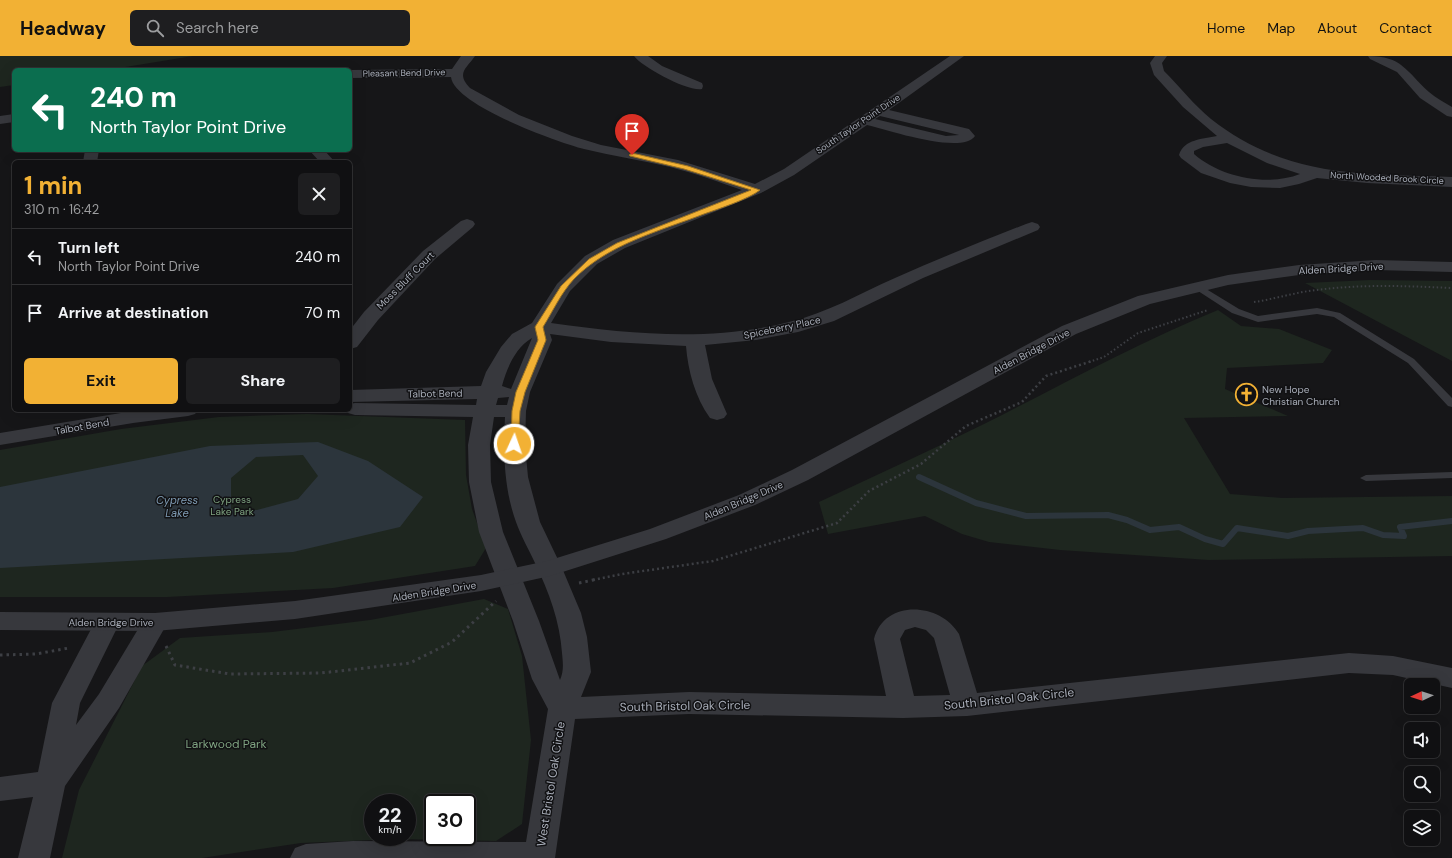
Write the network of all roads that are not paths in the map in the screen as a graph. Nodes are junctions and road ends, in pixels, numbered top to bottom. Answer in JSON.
{"nodes":[{"id":1,"x":469,"y":56,"type":"edge"},
{"id":2,"x":640,"y":56,"type":"edge"},
{"id":3,"x":958,"y":56,"type":"edge"},
{"id":4,"x":1161,"y":56,"type":"edge"},
{"id":5,"x":1374,"y":56,"type":"edge"},
{"id":6,"x":458,"y":73,"type":"junction"},
{"id":7,"x":352,"y":74,"type":"edge"},
{"id":8,"x":697,"y":86,"type":"dead end"},
{"id":9,"x":877,"y":111,"type":"junction"},
{"id":10,"x":1452,"y":112,"type":"edge"},
{"id":11,"x":12,"y":118,"type":"edge"},
{"id":12,"x":0,"y":120,"type":"edge"},
{"id":13,"x":863,"y":120,"type":"junction"},
{"id":14,"x":1230,"y":138,"type":"junction"},
{"id":15,"x":318,"y":152,"type":"edge"},
{"id":16,"x":326,"y":160,"type":"edge"},
{"id":17,"x":1315,"y":173,"type":"junction"},
{"id":18,"x":1452,"y":182,"type":"edge"},
{"id":19,"x":756,"y":190,"type":"junction"},
{"id":20,"x":467,"y":224,"type":"dead end"},
{"id":21,"x":1032,"y":227,"type":"dead end"},
{"id":22,"x":1452,"y":267,"type":"edge"},
{"id":23,"x":1198,"y":287,"type":"junction"},
{"id":24,"x":539,"y":327,"type":"junction"},
{"id":25,"x":352,"y":340,"type":"edge"},
{"id":26,"x":694,"y":341,"type":"junction"},
{"id":27,"x":352,"y":396,"type":"edge"},
{"id":28,"x":486,"y":401,"type":"junction"},
{"id":29,"x":518,"y":402,"type":"junction"},
{"id":30,"x":1452,"y":404,"type":"edge"},
{"id":31,"x":352,"y":408,"type":"edge"},
{"id":32,"x":163,"y":412,"type":"edge"},
{"id":33,"x":717,"y":414,"type":"dead end"},
{"id":34,"x":74,"y":419,"type":"edge"},
{"id":35,"x":0,"y":439,"type":"edge"},
{"id":36,"x":1452,"y":475,"type":"edge"},
{"id":37,"x":1366,"y":478,"type":"dead end"},
{"id":38,"x":550,"y":568,"type":"junction"},
{"id":39,"x":508,"y":577,"type":"junction"},
{"id":40,"x":0,"y":621,"type":"edge"},
{"id":41,"x":106,"y":622,"type":"junction"},
{"id":42,"x":155,"y":622,"type":"junction"},
{"id":43,"x":1452,"y":678,"type":"edge"},
{"id":44,"x":968,"y":705,"type":"junction"},
{"id":45,"x":903,"y":707,"type":"junction"},
{"id":46,"x":562,"y":710,"type":"junction"},
{"id":47,"x":51,"y":782,"type":"junction"},
{"id":48,"x":0,"y":789,"type":"edge"},
{"id":49,"x":539,"y":857,"type":"edge"},
{"id":50,"x":34,"y":858,"type":"edge"},
{"id":51,"x":306,"y":858,"type":"edge"}],
"edges":[{"from":1,"to":6,"type":"street"},
{"from":2,"to":8,"type":"street"},
{"from":3,"to":9,"type":"street","name":"South Taylor Point Drive"},
{"from":4,"to":14,"type":"street","name":"North Wooded Brook Circle"},
{"from":5,"to":10,"type":"street"},
{"from":6,"to":7,"type":"street","name":"Pleasant Bend Drive"},
{"from":6,"to":19,"type":"street"},
{"from":9,"to":13,"type":"street","name":"South Taylor Point Drive"},
{"from":9,"to":13,"type":"street"},
{"from":11,"to":12,"type":"street"},
{"from":13,"to":19,"type":"street","name":"South Taylor Point Drive"},
{"from":14,"to":17,"type":"street","name":"North Wooded Brook Circle"},
{"from":14,"to":17,"type":"street"},
{"from":15,"to":16,"type":"street"},
{"from":17,"to":18,"type":"street","name":"North Wooded Brook Circle"},
{"from":19,"to":24,"type":"street","name":"South Taylor Point Drive"},
{"from":20,"to":25,"type":"street","name":"Moss Bluff Court"},
{"from":21,"to":26,"type":"street","name":"Spiceberry Place"},
{"from":22,"to":23,"type":"street","name":"Alden Bridge Drive"},
{"from":23,"to":30,"type":"lane"},
{"from":23,"to":38,"type":"street","name":"Alden Bridge Drive"},
{"from":24,"to":26,"type":"street","name":"Spiceberry Place"},
{"from":24,"to":28,"type":"street","name":"West Bristol Oak Circle"},
{"from":24,"to":29,"type":"street","name":"West Bristol Oak Circle"},
{"from":26,"to":33,"type":"street"},
{"from":27,"to":28,"type":"street","name":"Talbot Bend"},
{"from":28,"to":29,"type":"street","name":"Talbot Bend"},
{"from":28,"to":31,"type":"street","name":"Talbot Bend"},
{"from":28,"to":39,"type":"street","name":"West Bristol Oak Circle"},
{"from":29,"to":38,"type":"street","name":"West Bristol Oak Circle"},
{"from":32,"to":34,"type":"street","name":"Talbot Bend"},
{"from":34,"to":35,"type":"street","name":"Talbot Bend"},
{"from":36,"to":37,"type":"lane"},
{"from":38,"to":39,"type":"street","name":"Alden Bridge Drive"},
{"from":38,"to":46,"type":"street","name":"West Bristol Oak Circle"},
{"from":39,"to":42,"type":"street","name":"Alden Bridge Drive"},
{"from":39,"to":46,"type":"street","name":"West Bristol Oak Circle"},
{"from":40,"to":41,"type":"street","name":"Alden Bridge Drive"},
{"from":41,"to":42,"type":"street","name":"Alden Bridge Drive"},
{"from":41,"to":47,"type":"street"},
{"from":42,"to":47,"type":"street"},
{"from":43,"to":44,"type":"street","name":"South Bristol Oak Circle"},
{"from":44,"to":45,"type":"street","name":"South Bristol Oak Circle"},
{"from":44,"to":45,"type":"street"},
{"from":45,"to":46,"type":"street","name":"South Bristol Oak Circle"},
{"from":46,"to":49,"type":"street","name":"West Bristol Oak Circle"},
{"from":47,"to":48,"type":"street"},
{"from":47,"to":50,"type":"street"},
{"from":49,"to":51,"type":"street"}]}
